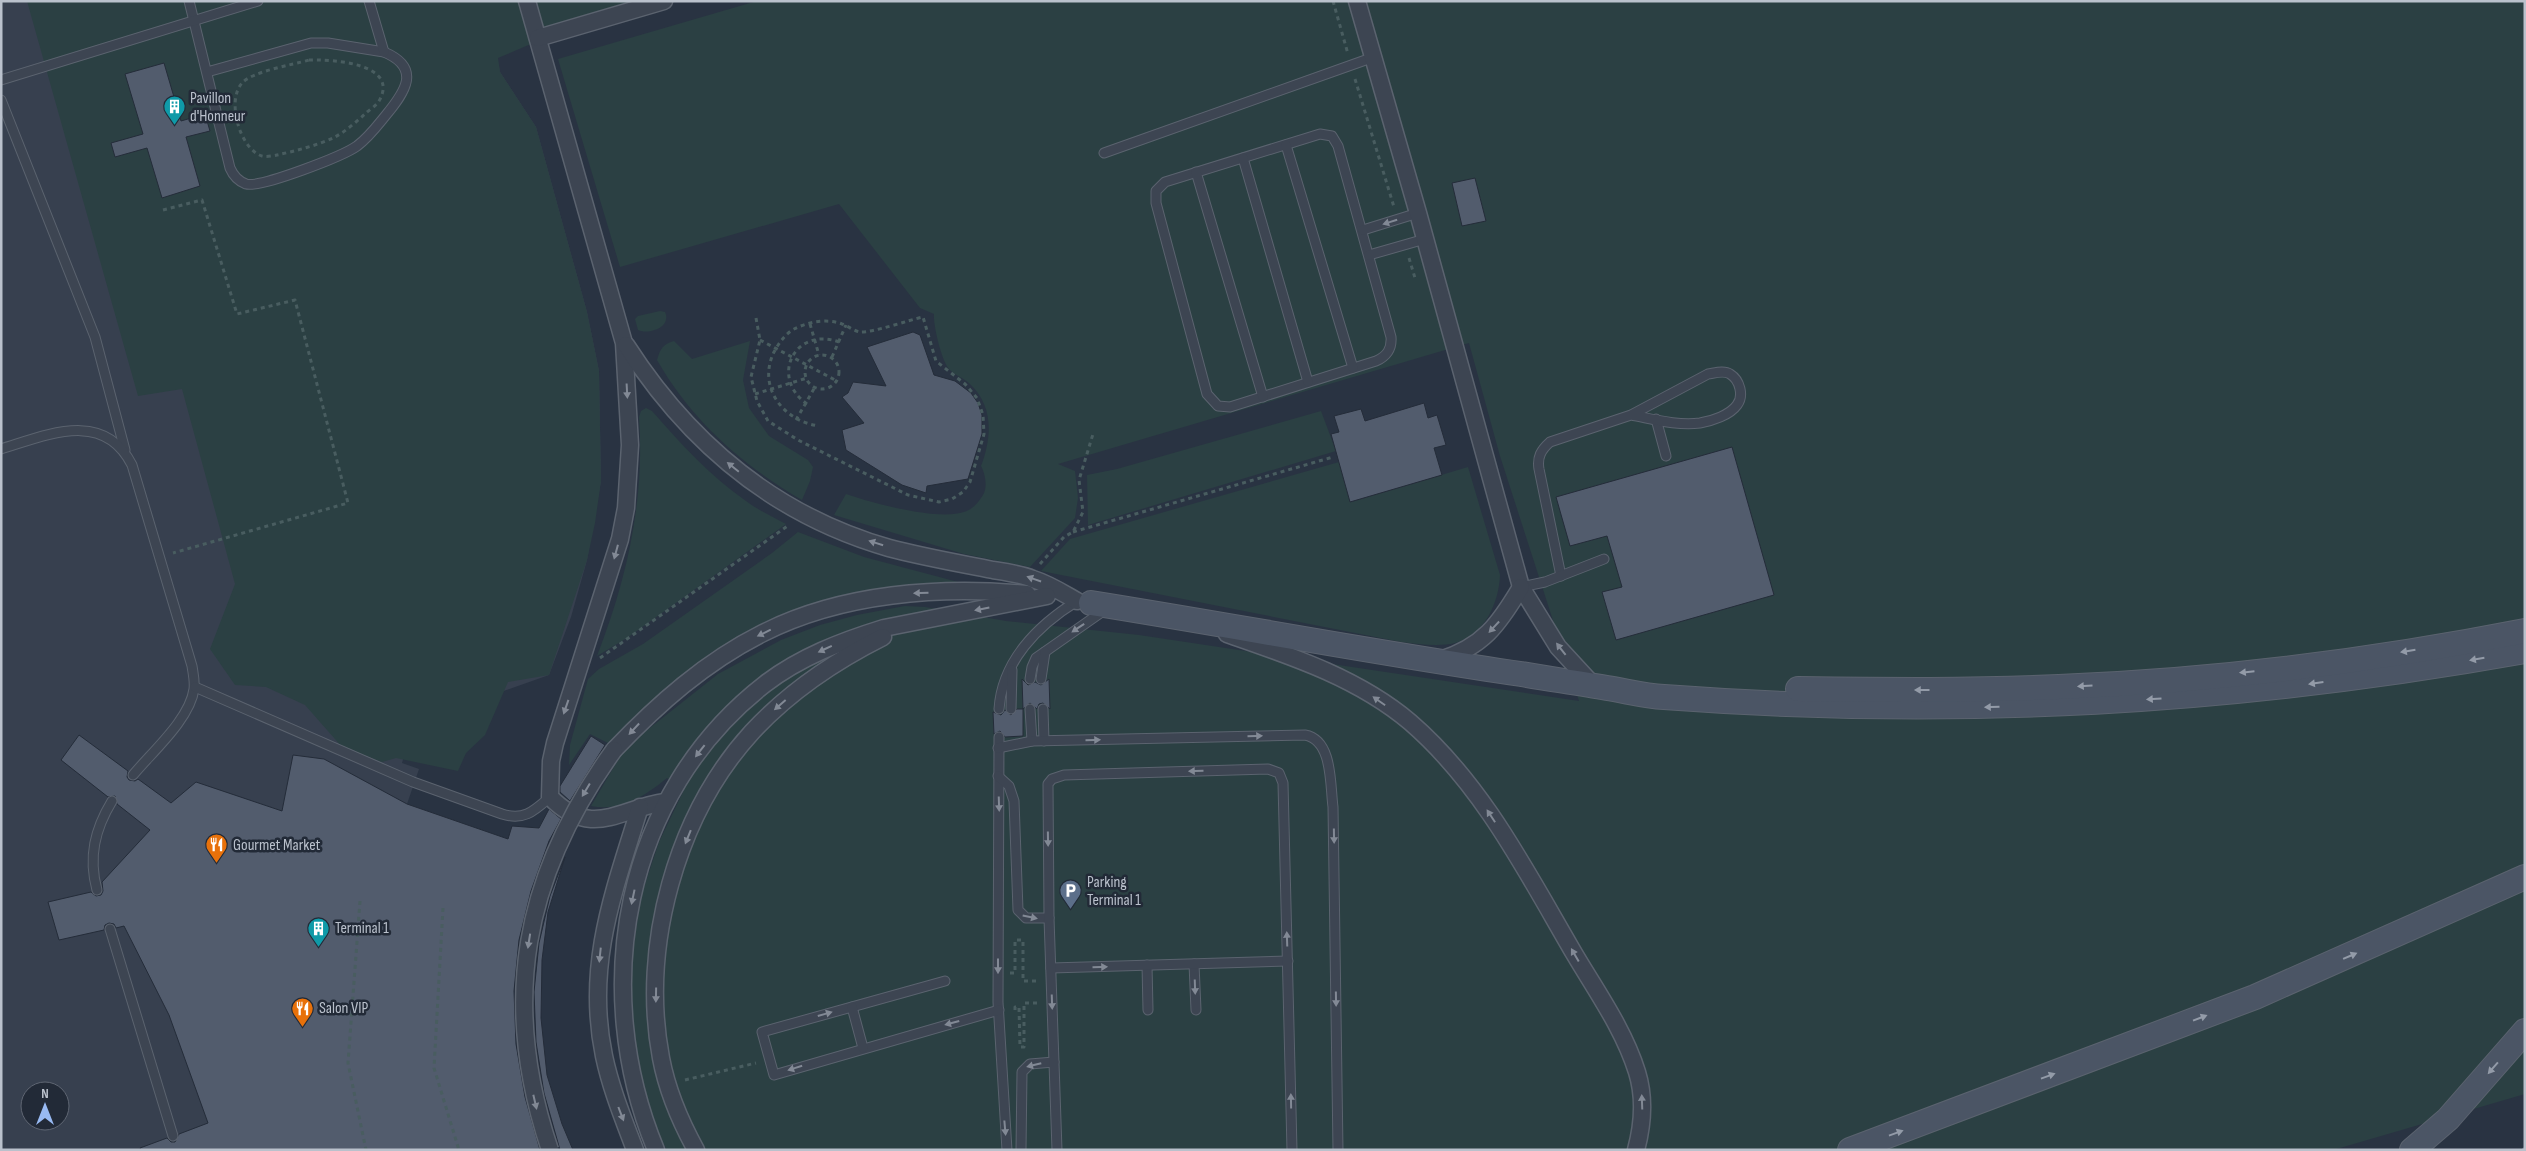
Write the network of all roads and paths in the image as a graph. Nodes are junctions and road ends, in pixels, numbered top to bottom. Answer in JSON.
{"nodes":[{"id":1,"x":189,"y":1,"type":"edge"},
{"id":2,"x":258,"y":1,"type":"edge"},
{"id":3,"x":369,"y":1,"type":"edge"},
{"id":4,"x":528,"y":1,"type":"edge"},
{"id":5,"x":664,"y":1,"type":"edge"},
{"id":6,"x":1332,"y":1,"type":"edge"},
{"id":7,"x":1357,"y":1,"type":"edge"},
{"id":8,"x":194,"y":20,"type":"junction"},
{"id":9,"x":538,"y":38,"type":"junction"},
{"id":10,"x":384,"y":52,"type":"junction"},
{"id":11,"x":1374,"y":57,"type":"junction"},
{"id":12,"x":309,"y":60,"type":"joint"},
{"id":13,"x":1351,"y":66,"type":"junction"},
{"id":14,"x":207,"y":72,"type":"junction"},
{"id":15,"x":1,"y":80,"type":"edge"},
{"id":16,"x":1,"y":100,"type":"edge"},
{"id":17,"x":1286,"y":145,"type":"junction"},
{"id":18,"x":1104,"y":153,"type":"dead end"},
{"id":19,"x":1243,"y":158,"type":"junction"},
{"id":20,"x":1196,"y":172,"type":"junction"},
{"id":21,"x":163,"y":210,"type":"dead end"},
{"id":22,"x":1418,"y":213,"type":"junction"},
{"id":23,"x":1398,"y":219,"type":"junction"},
{"id":24,"x":1362,"y":230,"type":"junction"},
{"id":25,"x":1425,"y":240,"type":"junction"},
{"id":26,"x":1369,"y":255,"type":"junction"},
{"id":27,"x":756,"y":318,"type":"dead end"},
{"id":28,"x":810,"y":324,"type":"junction"},
{"id":29,"x":846,"y":325,"type":"junction"},
{"id":30,"x":814,"y":339,"type":"junction"},
{"id":31,"x":760,"y":340,"type":"junction"},
{"id":32,"x":624,"y":342,"type":"junction"},
{"id":33,"x":839,"y":342,"type":"junction"},
{"id":34,"x":776,"y":348,"type":"junction"},
{"id":35,"x":819,"y":355,"type":"junction"},
{"id":36,"x":792,"y":356,"type":"junction"},
{"id":37,"x":832,"y":357,"type":"junction"},
{"id":38,"x":807,"y":365,"type":"junction"},
{"id":39,"x":1352,"y":368,"type":"junction"},
{"id":40,"x":807,"y":378,"type":"junction"},
{"id":41,"x":837,"y":381,"type":"junction"},
{"id":42,"x":1308,"y":382,"type":"junction"},
{"id":43,"x":790,"y":383,"type":"junction"},
{"id":44,"x":815,"y":387,"type":"junction"},
{"id":45,"x":770,"y":389,"type":"junction"},
{"id":46,"x":755,"y":394,"type":"junction"},
{"id":47,"x":1263,"y":396,"type":"junction"},
{"id":48,"x":807,"y":404,"type":"junction"},
{"id":49,"x":1631,"y":415,"type":"junction"},
{"id":50,"x":1656,"y":419,"type":"junction"},
{"id":51,"x":796,"y":420,"type":"junction"},
{"id":52,"x":819,"y":426,"type":"dead end"},
{"id":53,"x":1093,"y":434,"type":"dead end"},
{"id":54,"x":1,"y":449,"type":"edge"},
{"id":55,"x":125,"y":451,"type":"junction"},
{"id":56,"x":1666,"y":456,"type":"dead end"},
{"id":57,"x":1334,"y":457,"type":"dead end"},
{"id":58,"x":801,"y":512,"type":"junction"},
{"id":59,"x":1074,"y":532,"type":"junction"},
{"id":60,"x":159,"y":557,"type":"junction"},
{"id":61,"x":1604,"y":559,"type":"dead end"},
{"id":62,"x":1561,"y":576,"type":"junction"},
{"id":63,"x":1031,"y":578,"type":"junction"},
{"id":64,"x":1520,"y":587,"type":"junction"},
{"id":65,"x":1047,"y":596,"type":"junction"},
{"id":66,"x":1093,"y":604,"type":"junction"},
{"id":67,"x":1182,"y":619,"type":"junction"},
{"id":68,"x":910,"y":624,"type":"junction"},
{"id":69,"x":2525,"y":631,"type":"edge"},
{"id":70,"x":1046,"y":649,"type":"junction"},
{"id":71,"x":2525,"y":651,"type":"edge"},
{"id":72,"x":1435,"y":661,"type":"junction"},
{"id":73,"x":581,"y":664,"type":"junction"},
{"id":74,"x":1012,"y":668,"type":"junction"},
{"id":75,"x":1030,"y":679,"type":"dead end"},
{"id":76,"x":1041,"y":679,"type":"dead end"},
{"id":77,"x":1593,"y":685,"type":"junction"},
{"id":78,"x":195,"y":687,"type":"junction"},
{"id":79,"x":1661,"y":697,"type":"junction"},
{"id":80,"x":999,"y":709,"type":"dead end"},
{"id":81,"x":1011,"y":709,"type":"dead end"},
{"id":82,"x":1030,"y":709,"type":"dead end"},
{"id":83,"x":1042,"y":709,"type":"dead end"},
{"id":84,"x":999,"y":737,"type":"dead end"},
{"id":85,"x":1032,"y":741,"type":"junction"},
{"id":86,"x":1044,"y":741,"type":"junction"},
{"id":87,"x":998,"y":748,"type":"junction"},
{"id":88,"x":133,"y":775,"type":"dead end"},
{"id":89,"x":998,"y":776,"type":"junction"},
{"id":90,"x":550,"y":797,"type":"junction"},
{"id":91,"x":112,"y":801,"type":"dead end"},
{"id":92,"x":665,"y":802,"type":"junction"},
{"id":93,"x":640,"y":806,"type":"junction"},
{"id":94,"x":2525,"y":877,"type":"edge"},
{"id":95,"x":97,"y":890,"type":"dead end"},
{"id":96,"x":360,"y":901,"type":"dead end"},
{"id":97,"x":443,"y":908,"type":"dead end"},
{"id":98,"x":1050,"y":918,"type":"junction"},
{"id":99,"x":110,"y":929,"type":"dead end"},
{"id":100,"x":1023,"y":940,"type":"dead end"},
{"id":101,"x":1288,"y":961,"type":"junction"},
{"id":102,"x":1194,"y":964,"type":"junction"},
{"id":103,"x":1147,"y":965,"type":"junction"},
{"id":104,"x":1051,"y":968,"type":"junction"},
{"id":105,"x":945,"y":981,"type":"dead end"},
{"id":106,"x":1023,"y":981,"type":"dead end"},
{"id":107,"x":1024,"y":1003,"type":"dead end"},
{"id":108,"x":852,"y":1007,"type":"junction"},
{"id":109,"x":999,"y":1010,"type":"junction"},
{"id":110,"x":1148,"y":1010,"type":"dead end"},
{"id":111,"x":1196,"y":1010,"type":"dead end"},
{"id":112,"x":2525,"y":1031,"type":"edge"},
{"id":113,"x":1015,"y":1041,"type":"dead end"},
{"id":114,"x":863,"y":1048,"type":"junction"},
{"id":115,"x":1054,"y":1062,"type":"junction"},
{"id":116,"x":173,"y":1136,"type":"dead end"},
{"id":117,"x":366,"y":1150,"type":"edge"},
{"id":118,"x":459,"y":1150,"type":"edge"},
{"id":119,"x":550,"y":1150,"type":"edge"},
{"id":120,"x":635,"y":1150,"type":"edge"},
{"id":121,"x":656,"y":1150,"type":"edge"},
{"id":122,"x":696,"y":1150,"type":"edge"},
{"id":123,"x":1007,"y":1150,"type":"edge"},
{"id":124,"x":1021,"y":1150,"type":"edge"},
{"id":125,"x":1057,"y":1150,"type":"edge"},
{"id":126,"x":1292,"y":1150,"type":"edge"},
{"id":127,"x":1338,"y":1150,"type":"edge"},
{"id":128,"x":1636,"y":1150,"type":"edge"},
{"id":129,"x":1850,"y":1150,"type":"edge"},
{"id":130,"x":2412,"y":1150,"type":"edge"}],
"edges":[{"from":1,"to":8,"type":"lane"},
{"from":2,"to":8,"type":"lane"},
{"from":3,"to":10,"type":"lane"},
{"from":4,"to":9,"type":"street"},
{"from":5,"to":9,"type":"street"},
{"from":6,"to":13,"type":"path"},
{"from":7,"to":11,"type":"street"},
{"from":8,"to":14,"type":"lane"},
{"from":8,"to":15,"type":"lane"},
{"from":9,"to":32,"type":"street"},
{"from":10,"to":14,"type":"lane"},
{"from":10,"to":14,"type":"lane"},
{"from":11,"to":13,"type":"lane"},
{"from":11,"to":22,"type":"street"},
{"from":12,"to":12,"type":"path"},
{"from":13,"to":18,"type":"lane"},
{"from":13,"to":23,"type":"path"},
{"from":16,"to":55,"type":"lane"},
{"from":17,"to":19,"type":"lane"},
{"from":17,"to":24,"type":"lane"},
{"from":17,"to":39,"type":"lane"},
{"from":19,"to":20,"type":"lane"},
{"from":19,"to":42,"type":"lane"},
{"from":20,"to":47,"type":"lane"},
{"from":20,"to":47,"type":"lane"},
{"from":21,"to":60,"type":"path"},
{"from":22,"to":23,"type":"lane"},
{"from":22,"to":25,"type":"street"},
{"from":23,"to":24,"type":"lane","one_way":true},
{"from":24,"to":26,"type":"lane"},
{"from":25,"to":26,"type":"lane"},
{"from":25,"to":64,"type":"street"},
{"from":26,"to":39,"type":"lane"},
{"from":27,"to":31,"type":"path"},
{"from":28,"to":29,"type":"path"},
{"from":28,"to":30,"type":"path"},
{"from":28,"to":34,"type":"path"},
{"from":29,"to":33,"type":"path"},
{"from":29,"to":46,"type":"path"},
{"from":30,"to":33,"type":"path"},
{"from":30,"to":35,"type":"path"},
{"from":30,"to":36,"type":"path"},
{"from":31,"to":34,"type":"path"},
{"from":31,"to":46,"type":"path"},
{"from":58,"to":32,"type":"street","one_way":true},
{"from":32,"to":73,"type":"street","one_way":true},
{"from":33,"to":37,"type":"path"},
{"from":34,"to":36,"type":"path"},
{"from":34,"to":45,"type":"path"},
{"from":35,"to":37,"type":"path"},
{"from":35,"to":38,"type":"path"},
{"from":36,"to":38,"type":"path"},
{"from":36,"to":43,"type":"path"},
{"from":37,"to":41,"type":"path"},
{"from":38,"to":40,"type":"path"},
{"from":38,"to":41,"type":"path"},
{"from":39,"to":42,"type":"lane"},
{"from":40,"to":43,"type":"path"},
{"from":40,"to":44,"type":"path"},
{"from":41,"to":44,"type":"path"},
{"from":42,"to":47,"type":"lane"},
{"from":43,"to":45,"type":"path"},
{"from":43,"to":48,"type":"path"},
{"from":44,"to":48,"type":"path"},
{"from":45,"to":46,"type":"path"},
{"from":45,"to":51,"type":"path"},
{"from":48,"to":51,"type":"path"},
{"from":49,"to":50,"type":"lane"},
{"from":49,"to":50,"type":"lane"},
{"from":49,"to":62,"type":"lane"},
{"from":50,"to":56,"type":"lane"},
{"from":51,"to":52,"type":"path"},
{"from":53,"to":59,"type":"path"},
{"from":54,"to":55,"type":"lane"},
{"from":55,"to":60,"type":"lane"},
{"from":57,"to":59,"type":"path"},
{"from":63,"to":58,"type":"street","one_way":true},
{"from":58,"to":73,"type":"path"},
{"from":59,"to":63,"type":"path"},
{"from":60,"to":78,"type":"lane"},
{"from":61,"to":62,"type":"lane"},
{"from":62,"to":64,"type":"lane"},
{"from":66,"to":63,"type":"street","one_way":true},
{"from":64,"to":72,"type":"street","one_way":true},
{"from":77,"to":64,"type":"street","one_way":true},
{"from":65,"to":66,"type":"street"},
{"from":65,"to":68,"type":"street","one_way":true},
{"from":65,"to":119,"type":"street","one_way":true,"bridge":true},
{"from":66,"to":67,"type":"main road"},
{"from":66,"to":70,"type":"lane","one_way":true},
{"from":66,"to":74,"type":"lane"},
{"from":67,"to":72,"type":"main road"},
{"from":128,"to":67,"type":"street","one_way":true},
{"from":68,"to":92,"type":"street","one_way":true},
{"from":68,"to":122,"type":"street","one_way":true},
{"from":69,"to":79,"type":"main road","one_way":true},
{"from":70,"to":75,"type":"lane"},
{"from":70,"to":76,"type":"lane"},
{"from":71,"to":79,"type":"main road","one_way":true},
{"from":72,"to":77,"type":"main road"},
{"from":73,"to":90,"type":"street","one_way":true},
{"from":74,"to":80,"type":"lane"},
{"from":74,"to":81,"type":"lane"},
{"from":77,"to":79,"type":"main road"},
{"from":78,"to":88,"type":"lane"},
{"from":78,"to":90,"type":"lane"},
{"from":82,"to":85,"type":"lane"},
{"from":83,"to":86,"type":"lane"},
{"from":84,"to":87,"type":"lane"},
{"from":85,"to":86,"type":"lane"},
{"from":85,"to":87,"type":"lane"},
{"from":86,"to":127,"type":"lane","one_way":true},
{"from":87,"to":89,"type":"lane"},
{"from":89,"to":98,"type":"lane","one_way":true},
{"from":89,"to":109,"type":"lane","one_way":true},
{"from":90,"to":93,"type":"street"},
{"from":91,"to":95,"type":"lane"},
{"from":92,"to":93,"type":"street"},
{"from":92,"to":121,"type":"street","one_way":true},
{"from":93,"to":120,"type":"street","one_way":true},
{"from":129,"to":94,"type":"main road","one_way":true},
{"from":96,"to":117,"type":"path"},
{"from":97,"to":118,"type":"path"},
{"from":101,"to":98,"type":"lane","one_way":true},
{"from":98,"to":104,"type":"lane"},
{"from":99,"to":116,"type":"lane"},
{"from":100,"to":106,"type":"path"},
{"from":101,"to":102,"type":"lane"},
{"from":126,"to":101,"type":"lane","one_way":true},
{"from":102,"to":103,"type":"lane"},
{"from":102,"to":111,"type":"lane","one_way":true},
{"from":104,"to":103,"type":"lane","one_way":true},
{"from":103,"to":110,"type":"lane"},
{"from":104,"to":115,"type":"lane","one_way":true},
{"from":105,"to":108,"type":"lane"},
{"from":107,"to":113,"type":"path"},
{"from":108,"to":114,"type":"lane"},
{"from":114,"to":108,"type":"lane","one_way":true},
{"from":109,"to":114,"type":"lane","one_way":true},
{"from":109,"to":123,"type":"lane","one_way":true},
{"from":112,"to":130,"type":"main road","one_way":true},
{"from":115,"to":124,"type":"lane","one_way":true},
{"from":115,"to":125,"type":"lane"}]}
